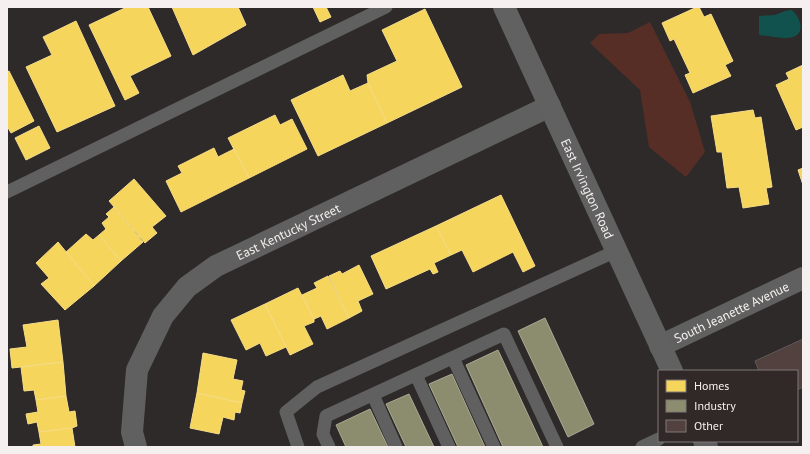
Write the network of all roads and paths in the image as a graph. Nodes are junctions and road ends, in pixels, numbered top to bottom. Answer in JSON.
{"nodes":[{"id":1,"x":386,"y":7,"type":"edge"},
{"id":2,"x":504,"y":7,"type":"edge"},
{"id":3,"x":550,"y":106,"type":"junction"},
{"id":4,"x":7,"y":192,"type":"edge"},
{"id":5,"x":616,"y":251,"type":"junction"},
{"id":6,"x":803,"y":278,"type":"edge"},
{"id":7,"x":660,"y":346,"type":"junction"},
{"id":8,"x":453,"y":358,"type":"junction"},
{"id":9,"x":672,"y":370,"type":"edge"},
{"id":10,"x":416,"y":375,"type":"junction"},
{"id":11,"x":373,"y":395,"type":"junction"},
{"id":12,"x":658,"y":439,"type":"edge"},
{"id":13,"x":136,"y":447,"type":"edge"},
{"id":14,"x":298,"y":447,"type":"edge"},
{"id":15,"x":329,"y":447,"type":"edge"},
{"id":16,"x":396,"y":447,"type":"edge"},
{"id":17,"x":449,"y":447,"type":"edge"},
{"id":18,"x":494,"y":447,"type":"edge"},
{"id":19,"x":557,"y":447,"type":"edge"},
{"id":20,"x":642,"y":447,"type":"edge"}],
"edges":[{"from":1,"to":4,"type":"lane"},
{"from":2,"to":3,"type":"main road","name":"East Irvington Road"},
{"from":3,"to":5,"type":"main road","name":"East Irvington Road"},
{"from":3,"to":13,"type":"street","name":"East Kentucky Street"},
{"from":5,"to":7,"type":"main road","name":"East Irvington Road"},
{"from":5,"to":14,"type":"lane"},
{"from":6,"to":7,"type":"street","name":"South Jeanette Avenue"},
{"from":7,"to":9,"type":"main road","name":"East Irvington Road"},
{"from":8,"to":10,"type":"lane"},
{"from":8,"to":18,"type":"lane"},
{"from":8,"to":19,"type":"lane"},
{"from":10,"to":11,"type":"lane"},
{"from":10,"to":17,"type":"lane"},
{"from":11,"to":15,"type":"lane"},
{"from":11,"to":16,"type":"lane"},
{"from":12,"to":20,"type":"lane"}]}
